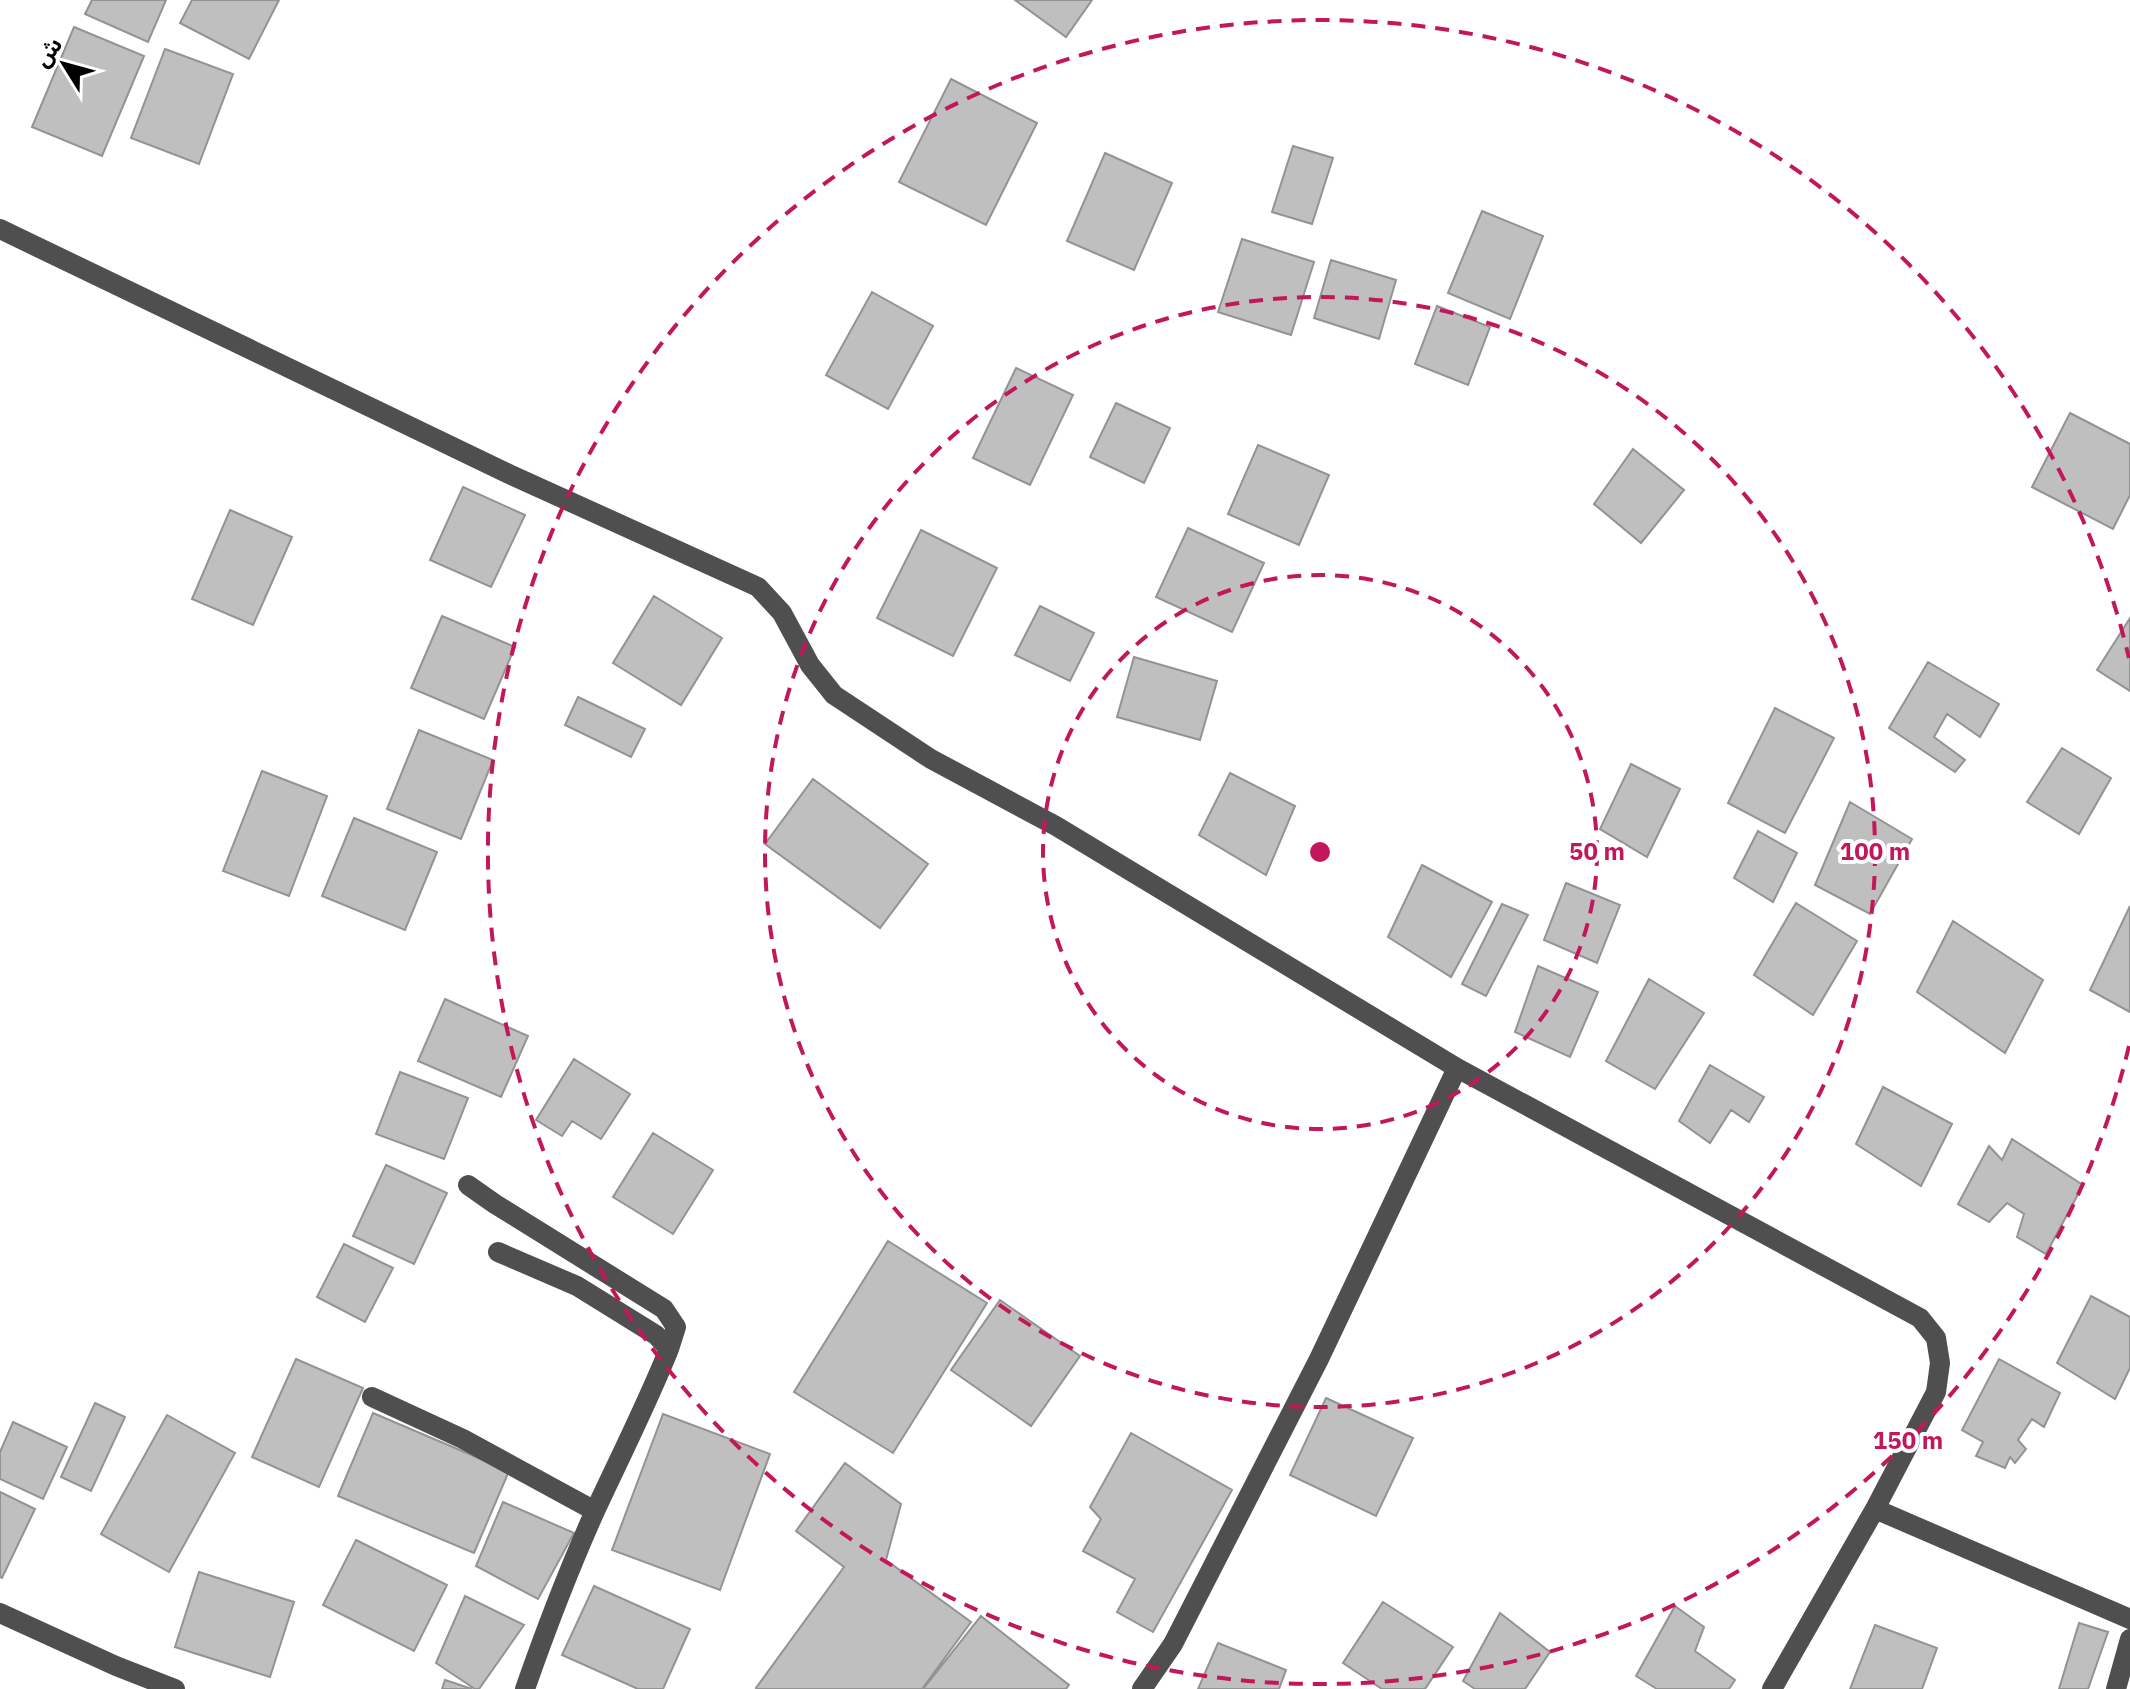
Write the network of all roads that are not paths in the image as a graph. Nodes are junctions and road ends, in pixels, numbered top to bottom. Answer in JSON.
{"nodes":[{"id":1,"x":0,"y":229,"type":"edge"},
{"id":2,"x":1457,"y":1068,"type":"junction"},
{"id":3,"x":468,"y":1185,"type":"dead end"},
{"id":4,"x":498,"y":1252,"type":"dead end"},
{"id":5,"x":669,"y":1349,"type":"junction"},
{"id":6,"x":372,"y":1397,"type":"dead end"},
{"id":7,"x":1875,"y":1509,"type":"junction"},
{"id":8,"x":595,"y":1511,"type":"junction"},
{"id":9,"x":0,"y":1613,"type":"edge"},
{"id":10,"x":2130,"y":1619,"type":"edge"},
{"id":11,"x":2130,"y":1639,"type":"edge"},
{"id":12,"x":175,"y":1689,"type":"edge"},
{"id":13,"x":525,"y":1689,"type":"edge"},
{"id":14,"x":1142,"y":1689,"type":"edge"},
{"id":15,"x":1772,"y":1689,"type":"edge"},
{"id":16,"x":2116,"y":1689,"type":"edge"}],
"edges":[{"from":1,"to":2,"type":"street"},
{"from":2,"to":7,"type":"street"},
{"from":2,"to":14,"type":"street"},
{"from":3,"to":5,"type":"street"},
{"from":4,"to":5,"type":"street"},
{"from":5,"to":8,"type":"street"},
{"from":6,"to":8,"type":"street"},
{"from":7,"to":10,"type":"street"},
{"from":7,"to":15,"type":"street"},
{"from":8,"to":13,"type":"street"},
{"from":9,"to":12,"type":"street"},
{"from":11,"to":16,"type":"street"}]}
